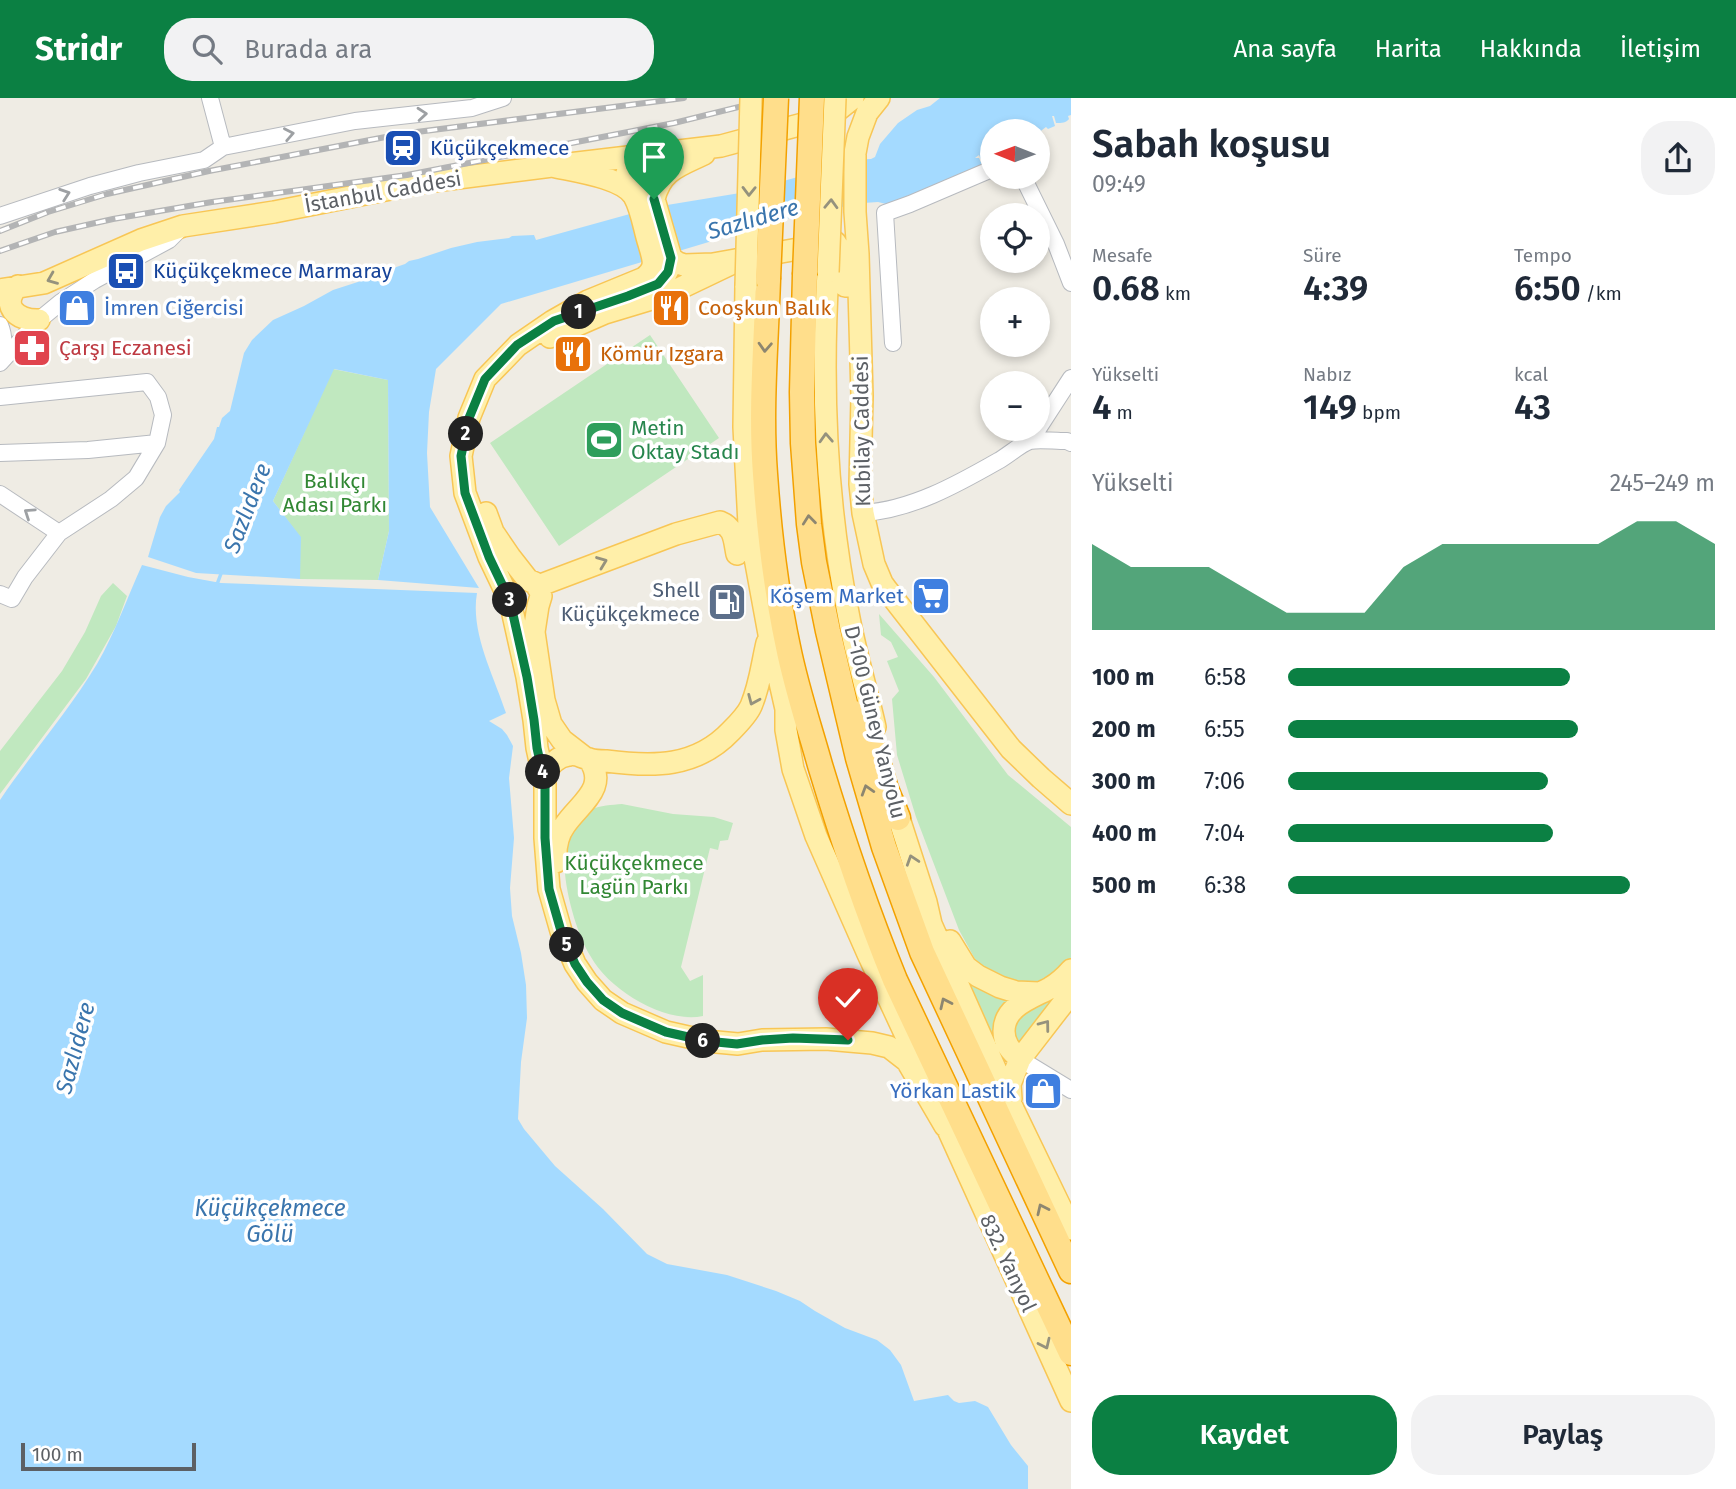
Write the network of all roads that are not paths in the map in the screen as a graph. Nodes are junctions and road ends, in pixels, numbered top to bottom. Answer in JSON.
{"nodes":[{"id":1,"x":210,"y":98,"type":"edge"},
{"id":2,"x":503,"y":98,"type":"edge"},
{"id":3,"x":751,"y":98,"type":"edge"},
{"id":4,"x":776,"y":98,"type":"edge"},
{"id":5,"x":812,"y":98,"type":"edge"},
{"id":6,"x":853,"y":98,"type":"edge"},
{"id":7,"x":879,"y":98,"type":"edge"},
{"id":8,"x":832,"y":107,"type":"edge"},
{"id":9,"x":721,"y":146,"type":"junction"},
{"id":10,"x":223,"y":147,"type":"junction"},
{"id":11,"x":855,"y":153,"type":"junction"},
{"id":12,"x":552,"y":166,"type":"junction"},
{"id":13,"x":980,"y":174,"type":"edge"},
{"id":14,"x":1029,"y":189,"type":"edge"},
{"id":15,"x":646,"y":202,"type":"junction"},
{"id":16,"x":855,"y":212,"type":"junction"},
{"id":17,"x":0,"y":216,"type":"edge"},
{"id":18,"x":183,"y":226,"type":"junction"},
{"id":19,"x":835,"y":243,"type":"junction"},
{"id":20,"x":738,"y":260,"type":"junction"},
{"id":21,"x":662,"y":261,"type":"junction"},
{"id":22,"x":817,"y":274,"type":"junction"},
{"id":23,"x":757,"y":282,"type":"junction"},
{"id":24,"x":1071,"y":283,"type":"edge"},
{"id":25,"x":9,"y":288,"type":"edge"},
{"id":26,"x":38,"y":320,"type":"junction"},
{"id":27,"x":0,"y":325,"type":"edge"},
{"id":28,"x":893,"y":343,"type":"dead end"},
{"id":29,"x":0,"y":362,"type":"edge"},
{"id":30,"x":1071,"y":378,"type":"edge"},
{"id":31,"x":0,"y":397,"type":"edge"},
{"id":32,"x":1050,"y":410,"type":"edge"},
{"id":33,"x":1050,"y":437,"type":"edge"},
{"id":34,"x":1026,"y":441,"type":"edge"},
{"id":35,"x":157,"y":443,"type":"junction"},
{"id":36,"x":1071,"y":443,"type":"edge"},
{"id":37,"x":0,"y":453,"type":"edge"},
{"id":38,"x":0,"y":494,"type":"edge"},
{"id":39,"x":863,"y":513,"type":"junction"},
{"id":40,"x":59,"y":533,"type":"junction"},
{"id":41,"x":737,"y":554,"type":"dead end"},
{"id":42,"x":814,"y":562,"type":"junction"},
{"id":43,"x":535,"y":590,"type":"junction"},
{"id":44,"x":0,"y":594,"type":"edge"},
{"id":45,"x":510,"y":601,"type":"junction"},
{"id":46,"x":769,"y":634,"type":"junction"},
{"id":47,"x":786,"y":709,"type":"junction"},
{"id":48,"x":586,"y":758,"type":"junction"},
{"id":49,"x":544,"y":779,"type":"junction"},
{"id":50,"x":587,"y":798,"type":"junction"},
{"id":51,"x":1071,"y":803,"type":"edge"},
{"id":52,"x":898,"y":818,"type":"junction"},
{"id":53,"x":1071,"y":818,"type":"edge"},
{"id":54,"x":926,"y":902,"type":"junction"},
{"id":55,"x":1071,"y":970,"type":"edge"},
{"id":56,"x":895,"y":980,"type":"junction"},
{"id":57,"x":1039,"y":993,"type":"junction"},
{"id":58,"x":1071,"y":993,"type":"edge"},
{"id":59,"x":710,"y":1035,"type":"junction"},
{"id":60,"x":1020,"y":1059,"type":"junction"},
{"id":61,"x":1071,"y":1090,"type":"edge"},
{"id":62,"x":1014,"y":1111,"type":"junction"},
{"id":63,"x":946,"y":1126,"type":"junction"},
{"id":64,"x":1071,"y":1229,"type":"edge"},
{"id":65,"x":1071,"y":1271,"type":"edge"},
{"id":66,"x":1071,"y":1353,"type":"edge"},
{"id":67,"x":1071,"y":1401,"type":"edge"}],
"edges":[{"from":1,"to":10,"type":"street"},
{"from":10,"to":2,"type":"street","one_way":true},
{"from":3,"to":23,"type":"main road","one_way":true,"bridge":true},
{"from":4,"to":23,"type":"highway","bridge":true},
{"from":5,"to":22,"type":"highway","bridge":true},
{"from":6,"to":8,"type":"main road"},
{"from":7,"to":11,"type":"main road","name":"Kubilay Caddesi"},
{"from":8,"to":9,"type":"main road","name":"İstanbul Caddesi"},
{"from":8,"to":11,"type":"main road"},
{"from":22,"to":8,"type":"main road","name":"D-100 Güney Yanyolu","one_way":true,"bridge":true},
{"from":9,"to":12,"type":"main road","name":"İstanbul Caddesi"},
{"from":9,"to":15,"type":"main road"},
{"from":17,"to":10,"type":"street","one_way":true},
{"from":11,"to":16,"type":"main road","name":"Kubilay Caddesi"},
{"from":12,"to":15,"type":"main road"},
{"from":12,"to":18,"type":"main road","name":"İstanbul Caddesi"},
{"from":13,"to":28,"type":"street"},
{"from":14,"to":24,"type":"street"},
{"from":15,"to":21,"type":"main road"},
{"from":16,"to":19,"type":"main road"},
{"from":16,"to":39,"type":"main road","name":"Kubilay Caddesi"},
{"from":18,"to":25,"type":"main road","name":"İstanbul Caddesi","one_way":true},
{"from":18,"to":26,"type":"street"},
{"from":19,"to":20,"type":"main road"},
{"from":19,"to":53,"type":"main road","name":"Kubilay Caddesi"},
{"from":20,"to":21,"type":"main road"},
{"from":20,"to":43,"type":"main road"},
{"from":21,"to":45,"type":"main road"},
{"from":42,"to":22,"type":"highway","one_way":true},
{"from":52,"to":22,"type":"main road","name":"D-100 Güney Yanyolu","one_way":true},
{"from":23,"to":46,"type":"main road"},
{"from":23,"to":56,"type":"highway","one_way":true},
{"from":25,"to":26,"type":"main road"},
{"from":26,"to":29,"type":"street"},
{"from":27,"to":29,"type":"street"},
{"from":30,"to":32,"type":"street"},
{"from":31,"to":35,"type":"street"},
{"from":33,"to":36,"type":"street"},
{"from":34,"to":39,"type":"street"},
{"from":35,"to":37,"type":"street"},
{"from":35,"to":40,"type":"street"},
{"from":40,"to":38,"type":"street","one_way":true},
{"from":39,"to":51,"type":"main road","name":"Kubilay Caddesi"},
{"from":40,"to":44,"type":"street"},
{"from":43,"to":41,"type":"main road","one_way":true},
{"from":42,"to":52,"type":"highway"},
{"from":65,"to":42,"type":"highway","one_way":true},
{"from":43,"to":45,"type":"main road"},
{"from":43,"to":48,"type":"main road"},
{"from":45,"to":49,"type":"main road"},
{"from":46,"to":47,"type":"main road"},
{"from":46,"to":48,"type":"main road","one_way":true},
{"from":47,"to":56,"type":"highway"},
{"from":47,"to":63,"type":"main road"},
{"from":48,"to":49,"type":"main road"},
{"from":48,"to":50,"type":"main road"},
{"from":49,"to":50,"type":"main road"},
{"from":49,"to":59,"type":"main road"},
{"from":50,"to":59,"type":"main road"},
{"from":54,"to":52,"type":"main road","name":"D-100 Güney Yanyolu","one_way":true},
{"from":54,"to":57,"type":"main road"},
{"from":54,"to":62,"type":"main road","name":"D-100 Güney Yanyolu"},
{"from":55,"to":57,"type":"main road"},
{"from":56,"to":66,"type":"highway"},
{"from":57,"to":60,"type":"main road"},
{"from":60,"to":58,"type":"main road","one_way":true},
{"from":59,"to":63,"type":"main road"},
{"from":60,"to":61,"type":"street"},
{"from":60,"to":62,"type":"main road"},
{"from":62,"to":64,"type":"main road","name":"D-100 Güney Yanyolu"},
{"from":63,"to":67,"type":"main road","name":"832. Yanyol","one_way":true}]}
